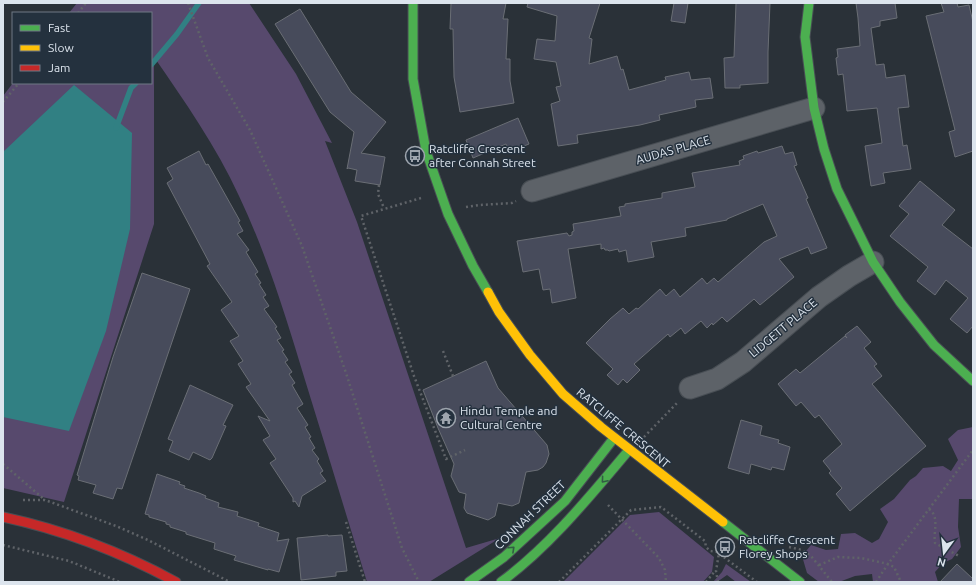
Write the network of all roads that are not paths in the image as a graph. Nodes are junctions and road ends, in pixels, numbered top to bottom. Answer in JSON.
{"nodes":[{"id":1,"x":413,"y":3,"type":"edge"},
{"id":2,"x":810,"y":3,"type":"edge"},
{"id":3,"x":814,"y":108,"type":"junction"},
{"id":4,"x":532,"y":191,"type":"road end"},
{"id":5,"x":873,"y":262,"type":"junction"},
{"id":6,"x":973,"y":381,"type":"edge"},
{"id":7,"x":690,"y":388,"type":"road end"},
{"id":8,"x":614,"y":438,"type":"junction"},
{"id":9,"x":629,"y":450,"type":"junction"},
{"id":10,"x":3,"y":518,"type":"edge"},
{"id":11,"x":176,"y":582,"type":"edge"},
{"id":12,"x":469,"y":582,"type":"edge"},
{"id":13,"x":501,"y":582,"type":"edge"},
{"id":14,"x":800,"y":582,"type":"edge"}],
"edges":[{"from":1,"to":8,"type":"street","name":"RATCLIFFE CRESCENT"},
{"from":2,"to":3,"type":"street"},
{"from":3,"to":4,"type":"street","name":"AUDAS PLACE"},
{"from":3,"to":5,"type":"street"},
{"from":5,"to":6,"type":"street"},
{"from":5,"to":7,"type":"street","name":"LIDGETT PLACE"},
{"from":8,"to":9,"type":"street","name":"RATCLIFFE CRESCENT"},
{"from":12,"to":8,"type":"street","name":"CONNAH STREET","one_way":true},
{"from":9,"to":13,"type":"street","one_way":true},
{"from":9,"to":14,"type":"street","name":"RATCLIFFE CRESCENT"},
{"from":10,"to":11,"type":"street"}]}
